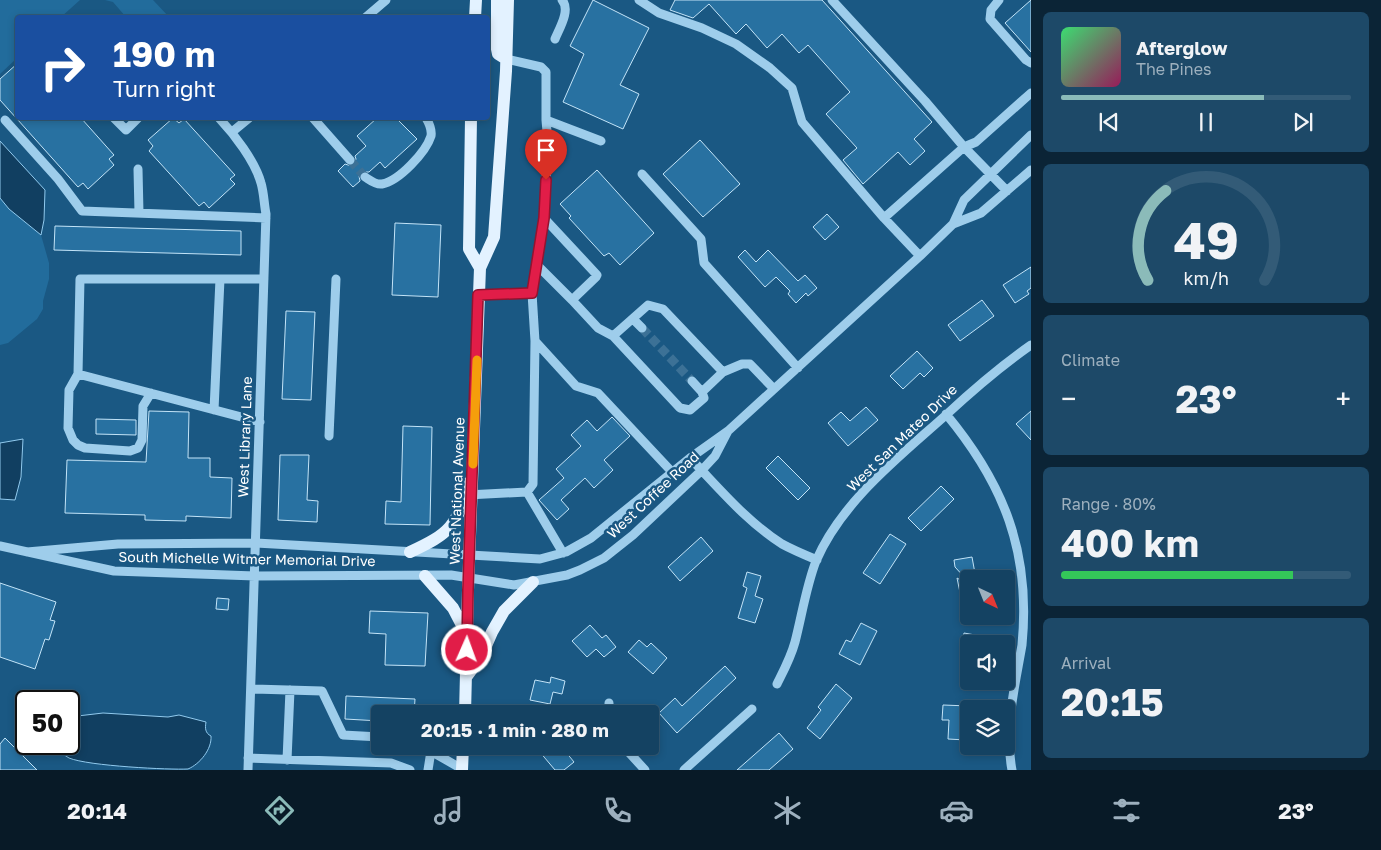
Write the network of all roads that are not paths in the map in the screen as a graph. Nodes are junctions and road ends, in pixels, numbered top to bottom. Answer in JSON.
{"nodes":[{"id":1,"x":386,"y":0,"type":"edge"},
{"id":2,"x":476,"y":0,"type":"edge"},
{"id":3,"x":497,"y":0,"type":"edge"},
{"id":4,"x":508,"y":0,"type":"edge"},
{"id":5,"x":562,"y":0,"type":"edge"},
{"id":6,"x":640,"y":0,"type":"edge"},
{"id":7,"x":832,"y":0,"type":"edge"},
{"id":8,"x":999,"y":0,"type":"edge"},
{"id":9,"x":368,"y":15,"type":"edge"},
{"id":10,"x":475,"y":15,"type":"edge"},
{"id":11,"x":555,"y":39,"type":"dead end"},
{"id":12,"x":506,"y":59,"type":"junction"},
{"id":13,"x":1031,"y":63,"type":"edge"},
{"id":14,"x":1031,"y":94,"type":"edge"},
{"id":15,"x":5,"y":120,"type":"dead end"},
{"id":16,"x":116,"y":120,"type":"edge"},
{"id":17,"x":136,"y":120,"type":"edge"},
{"id":18,"x":221,"y":120,"type":"edge"},
{"id":19,"x":247,"y":120,"type":"edge"},
{"id":20,"x":315,"y":120,"type":"edge"},
{"id":21,"x":427,"y":120,"type":"edge"},
{"id":22,"x":471,"y":120,"type":"edge"},
{"id":23,"x":546,"y":120,"type":"junction"},
{"id":24,"x":232,"y":132,"type":"junction"},
{"id":25,"x":1031,"y":135,"type":"edge"},
{"id":26,"x":600,"y":141,"type":"dead end"},
{"id":27,"x":964,"y":147,"type":"junction"},
{"id":28,"x":350,"y":160,"type":"tunnel mouth"},
{"id":29,"x":138,"y":169,"type":"dead end"},
{"id":30,"x":1031,"y":170,"type":"edge"},
{"id":31,"x":642,"y":174,"type":"dead end"},
{"id":32,"x":991,"y":175,"type":"junction"},
{"id":33,"x":365,"y":176,"type":"tunnel mouth"},
{"id":34,"x":1007,"y":191,"type":"junction"},
{"id":35,"x":139,"y":213,"type":"junction"},
{"id":36,"x":266,"y":218,"type":"junction"},
{"id":37,"x":544,"y":218,"type":"junction"},
{"id":38,"x":884,"y":218,"type":"junction"},
{"id":39,"x":953,"y":224,"type":"junction"},
{"id":40,"x":920,"y":256,"type":"junction"},
{"id":41,"x":536,"y":266,"type":"junction"},
{"id":42,"x":480,"y":268,"type":"junction"},
{"id":43,"x":220,"y":279,"type":"junction"},
{"id":44,"x":264,"y":279,"type":"junction"},
{"id":45,"x":336,"y":279,"type":"dead end"},
{"id":46,"x":532,"y":293,"type":"junction"},
{"id":47,"x":478,"y":295,"type":"junction"},
{"id":48,"x":572,"y":300,"type":"junction"},
{"id":49,"x":633,"y":319,"type":"junction"},
{"id":50,"x":642,"y":328,"type":"tunnel mouth"},
{"id":51,"x":613,"y":336,"type":"junction"},
{"id":52,"x":535,"y":341,"type":"junction"},
{"id":53,"x":1031,"y":345,"type":"edge"},
{"id":54,"x":798,"y":368,"type":"junction"},
{"id":55,"x":723,"y":372,"type":"junction"},
{"id":56,"x":78,"y":374,"type":"junction"},
{"id":57,"x":692,"y":381,"type":"tunnel mouth"},
{"id":58,"x":774,"y":389,"type":"junction"},
{"id":59,"x":702,"y":392,"type":"junction"},
{"id":60,"x":151,"y":393,"type":"junction"},
{"id":61,"x":214,"y":410,"type":"junction"},
{"id":62,"x":946,"y":414,"type":"junction"},
{"id":63,"x":260,"y":422,"type":"junction"},
{"id":64,"x":728,"y":431,"type":"junction"},
{"id":65,"x":329,"y":436,"type":"dead end"},
{"id":66,"x":690,"y":458,"type":"junction"},
{"id":67,"x":702,"y":470,"type":"junction"},
{"id":68,"x":672,"y":472,"type":"junction"},
{"id":69,"x":527,"y":492,"type":"junction"},
{"id":70,"x":468,"y":495,"type":"junction"},
{"id":71,"x":256,"y":542,"type":"junction"},
{"id":72,"x":0,"y":546,"type":"edge"},
{"id":73,"x":27,"y":552,"type":"junction"},
{"id":74,"x":410,"y":552,"type":"junction"},
{"id":75,"x":563,"y":553,"type":"junction"},
{"id":76,"x":470,"y":556,"type":"junction"},
{"id":77,"x":817,"y":560,"type":"junction"},
{"id":78,"x":255,"y":576,"type":"junction"},
{"id":79,"x":426,"y":576,"type":"junction"},
{"id":80,"x":468,"y":578,"type":"junction"},
{"id":81,"x":534,"y":582,"type":"junction"},
{"id":82,"x":467,"y":636,"type":"junction"},
{"id":83,"x":467,"y":676,"type":"junction"},
{"id":84,"x":777,"y":684,"type":"dead end"},
{"id":85,"x":251,"y":689,"type":"junction"},
{"id":86,"x":290,"y":690,"type":"junction"},
{"id":87,"x":465,"y":705,"type":"edge"},
{"id":88,"x":752,"y":709,"type":"dead end"},
{"id":89,"x":371,"y":737,"type":"edge"},
{"id":90,"x":430,"y":755,"type":"edge"},
{"id":91,"x":438,"y":755,"type":"edge"},
{"id":92,"x":463,"y":755,"type":"edge"},
{"id":93,"x":631,"y":755,"type":"edge"},
{"id":94,"x":248,"y":758,"type":"junction"},
{"id":95,"x":287,"y":760,"type":"junction"},
{"id":96,"x":248,"y":770,"type":"edge"},
{"id":97,"x":410,"y":770,"type":"edge"},
{"id":98,"x":428,"y":770,"type":"edge"},
{"id":99,"x":462,"y":770,"type":"edge"},
{"id":100,"x":645,"y":770,"type":"edge"},
{"id":101,"x":684,"y":770,"type":"edge"},
{"id":102,"x":1012,"y":770,"type":"edge"}],
"edges":[{"from":1,"to":9,"type":"street"},
{"from":2,"to":10,"type":"main road"},
{"from":3,"to":12,"type":"main road"},
{"from":4,"to":12,"type":"main road","name":"West National Avenue"},
{"from":5,"to":11,"type":"street"},
{"from":6,"to":38,"type":"street"},
{"from":7,"to":27,"type":"street"},
{"from":8,"to":13,"type":"street"},
{"from":12,"to":23,"type":"street"},
{"from":12,"to":42,"type":"main road","name":"West National Avenue"},
{"from":14,"to":27,"type":"street"},
{"from":15,"to":35,"type":"street"},
{"from":16,"to":17,"type":"street"},
{"from":18,"to":24,"type":"street","name":"West Library Lane"},
{"from":19,"to":24,"type":"street"},
{"from":20,"to":28,"type":"street"},
{"from":21,"to":33,"type":"street"},
{"from":22,"to":42,"type":"main road"},
{"from":23,"to":26,"type":"street"},
{"from":23,"to":37,"type":"street"},
{"from":24,"to":36,"type":"street","name":"West Library Lane"},
{"from":25,"to":32,"type":"street","name":"West Coffee Road"},
{"from":27,"to":32,"type":"street"},
{"from":27,"to":38,"type":"street"},
{"from":29,"to":35,"type":"street"},
{"from":30,"to":34,"type":"street","name":"West Coffee Road"},
{"from":31,"to":54,"type":"street"},
{"from":32,"to":34,"type":"street"},
{"from":32,"to":39,"type":"street","name":"West Coffee Road"},
{"from":34,"to":39,"type":"street","name":"West Coffee Road"},
{"from":35,"to":36,"type":"street"},
{"from":36,"to":44,"type":"street","name":"West Library Lane"},
{"from":37,"to":41,"type":"street"},
{"from":37,"to":48,"type":"street"},
{"from":38,"to":40,"type":"street"},
{"from":39,"to":40,"type":"street","name":"West Coffee Road"},
{"from":40,"to":54,"type":"street","name":"West Coffee Road"},
{"from":41,"to":46,"type":"street"},
{"from":41,"to":48,"type":"street"},
{"from":42,"to":47,"type":"main road","name":"West National Avenue"},
{"from":43,"to":44,"type":"street"},
{"from":43,"to":56,"type":"street"},
{"from":43,"to":61,"type":"street"},
{"from":44,"to":63,"type":"street","name":"West Library Lane"},
{"from":45,"to":65,"type":"street"},
{"from":46,"to":47,"type":"street"},
{"from":46,"to":52,"type":"street"},
{"from":47,"to":70,"type":"main road","name":"West National Avenue"},
{"from":48,"to":51,"type":"street"},
{"from":49,"to":50,"type":"street"},
{"from":49,"to":51,"type":"street"},
{"from":49,"to":55,"type":"street"},
{"from":51,"to":59,"type":"street"},
{"from":52,"to":68,"type":"street"},
{"from":52,"to":69,"type":"street"},
{"from":53,"to":62,"type":"street","name":"West San Mateo Drive"},
{"from":54,"to":58,"type":"street","name":"West Coffee Road"},
{"from":55,"to":58,"type":"street"},
{"from":55,"to":59,"type":"street"},
{"from":56,"to":60,"type":"street"},
{"from":56,"to":60,"type":"street"},
{"from":57,"to":59,"type":"street"},
{"from":58,"to":64,"type":"street","name":"West Coffee Road"},
{"from":60,"to":61,"type":"street"},
{"from":61,"to":63,"type":"street"},
{"from":62,"to":77,"type":"street","name":"West San Mateo Drive"},
{"from":62,"to":102,"type":"street"},
{"from":63,"to":71,"type":"street","name":"West Library Lane"},
{"from":64,"to":66,"type":"street","name":"West Coffee Road"},
{"from":64,"to":67,"type":"street","name":"West Coffee Road"},
{"from":66,"to":67,"type":"street"},
{"from":66,"to":68,"type":"street","name":"West Coffee Road"},
{"from":67,"to":77,"type":"street"},
{"from":67,"to":81,"type":"street","name":"West Coffee Road"},
{"from":68,"to":75,"type":"street","name":"West Coffee Road"},
{"from":69,"to":70,"type":"street"},
{"from":69,"to":75,"type":"street"},
{"from":70,"to":74,"type":"main road"},
{"from":70,"to":76,"type":"main road","name":"West National Avenue"},
{"from":71,"to":73,"type":"street","name":"South Michelle Witmer Memorial Drive"},
{"from":71,"to":74,"type":"street","name":"South Michelle Witmer Memorial Drive"},
{"from":71,"to":78,"type":"street","name":"West Library Lane"},
{"from":72,"to":73,"type":"street","name":"South Michelle Witmer Memorial Drive"},
{"from":73,"to":78,"type":"street","name":"South Michelle Witmer Memorial Drive"},
{"from":74,"to":76,"type":"street","name":"South Michelle Witmer Memorial Drive"},
{"from":75,"to":76,"type":"street","name":"West Coffee Road"},
{"from":76,"to":80,"type":"main road","name":"West National Avenue"},
{"from":77,"to":84,"type":"street","name":"West San Mateo Drive"},
{"from":78,"to":79,"type":"street","name":"South Michelle Witmer Memorial Drive"},
{"from":78,"to":85,"type":"street","name":"West Library Lane"},
{"from":79,"to":80,"type":"street","name":"South Michelle Witmer Memorial Drive"},
{"from":79,"to":82,"type":"main road"},
{"from":80,"to":81,"type":"street","name":"West Coffee Road"},
{"from":80,"to":82,"type":"main road","name":"West National Avenue"},
{"from":81,"to":83,"type":"main road"},
{"from":82,"to":83,"type":"main road","name":"West National Avenue"},
{"from":83,"to":87,"type":"main road","name":"West National Avenue"},
{"from":85,"to":86,"type":"street"},
{"from":85,"to":94,"type":"street","name":"West Library Lane"},
{"from":86,"to":89,"type":"street"},
{"from":86,"to":95,"type":"street"},
{"from":88,"to":101,"type":"street"},
{"from":90,"to":98,"type":"street"},
{"from":91,"to":99,"type":"street"},
{"from":92,"to":99,"type":"main road"},
{"from":93,"to":100,"type":"street"},
{"from":94,"to":95,"type":"street"},
{"from":94,"to":96,"type":"street","name":"West Library Lane"},
{"from":95,"to":97,"type":"street"}]}
